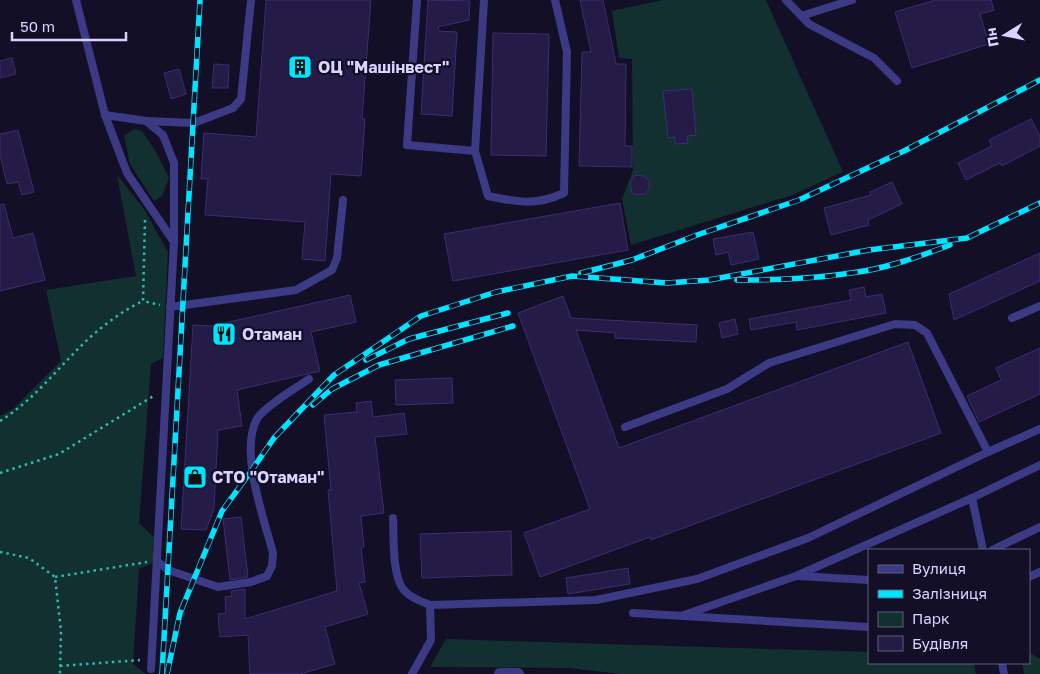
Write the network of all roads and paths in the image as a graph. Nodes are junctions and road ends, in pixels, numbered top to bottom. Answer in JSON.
{"nodes":[{"id":1,"x":76,"y":0,"type":"edge"},
{"id":2,"x":251,"y":0,"type":"edge"},
{"id":3,"x":416,"y":0,"type":"edge"},
{"id":4,"x":484,"y":0,"type":"edge"},
{"id":5,"x":555,"y":0,"type":"edge"},
{"id":6,"x":786,"y":0,"type":"edge"},
{"id":7,"x":852,"y":0,"type":"edge"},
{"id":8,"x":801,"y":16,"type":"junction"},
{"id":9,"x":897,"y":81,"type":"dead end"},
{"id":10,"x":105,"y":115,"type":"junction"},
{"id":11,"x":146,"y":121,"type":"junction"},
{"id":12,"x":475,"y":151,"type":"junction"},
{"id":13,"x":145,"y":200,"type":"junction"},
{"id":14,"x":343,"y":200,"type":"dead end"},
{"id":15,"x":174,"y":242,"type":"junction"},
{"id":16,"x":142,"y":301,"type":"junction"},
{"id":17,"x":1040,"y":306,"type":"edge"},
{"id":18,"x":170,"y":307,"type":"junction"},
{"id":19,"x":1012,"y":318,"type":"dead end"},
{"id":20,"x":309,"y":380,"type":"dead end"},
{"id":21,"x":165,"y":390,"type":"junction"},
{"id":22,"x":0,"y":421,"type":"edge"},
{"id":23,"x":625,"y":427,"type":"dead end"},
{"id":24,"x":1040,"y":429,"type":"edge"},
{"id":25,"x":988,"y":452,"type":"junction"},
{"id":26,"x":1040,"y":465,"type":"edge"},
{"id":27,"x":0,"y":474,"type":"edge"},
{"id":28,"x":972,"y":498,"type":"junction"},
{"id":29,"x":393,"y":518,"type":"dead end"},
{"id":30,"x":1040,"y":527,"type":"edge"},
{"id":31,"x":983,"y":549,"type":"edge"},
{"id":32,"x":994,"y":549,"type":"edge"},
{"id":33,"x":0,"y":552,"type":"edge"},
{"id":34,"x":156,"y":561,"type":"junction"},
{"id":35,"x":796,"y":576,"type":"junction"},
{"id":36,"x":55,"y":578,"type":"junction"},
{"id":37,"x":868,"y":580,"type":"edge"},
{"id":38,"x":430,"y":605,"type":"junction"},
{"id":39,"x":632,"y":613,"type":"dead end"},
{"id":40,"x":681,"y":616,"type":"junction"},
{"id":41,"x":868,"y":627,"type":"edge"},
{"id":42,"x":151,"y":659,"type":"junction"},
{"id":43,"x":60,"y":666,"type":"junction"},
{"id":44,"x":151,"y":669,"type":"dead end"},
{"id":45,"x":60,"y":674,"type":"edge"},
{"id":46,"x":412,"y":674,"type":"edge"},
{"id":47,"x":500,"y":674,"type":"edge"},
{"id":48,"x":518,"y":674,"type":"edge"}],
"edges":[{"from":1,"to":10,"type":"lane"},
{"from":2,"to":11,"type":"lane"},
{"from":3,"to":12,"type":"lane"},
{"from":4,"to":12,"type":"lane"},
{"from":5,"to":12,"type":"lane"},
{"from":6,"to":8,"type":"lane"},
{"from":7,"to":8,"type":"lane"},
{"from":8,"to":9,"type":"lane"},
{"from":10,"to":11,"type":"lane"},
{"from":10,"to":13,"type":"lane"},
{"from":11,"to":15,"type":"lane"},
{"from":13,"to":15,"type":"lane"},
{"from":13,"to":16,"type":"path"},
{"from":14,"to":18,"type":"lane"},
{"from":15,"to":18,"type":"lane"},
{"from":16,"to":18,"type":"path"},
{"from":16,"to":22,"type":"path"},
{"from":17,"to":19,"type":"lane"},
{"from":18,"to":21,"type":"lane"},
{"from":20,"to":34,"type":"lane"},
{"from":21,"to":27,"type":"path"},
{"from":21,"to":34,"type":"lane"},
{"from":23,"to":25,"type":"lane"},
{"from":24,"to":25,"type":"lane"},
{"from":25,"to":38,"type":"lane"},
{"from":26,"to":28,"type":"lane"},
{"from":28,"to":31,"type":"lane"},
{"from":28,"to":35,"type":"lane"},
{"from":29,"to":38,"type":"lane"},
{"from":30,"to":32,"type":"lane"},
{"from":33,"to":36,"type":"path"},
{"from":34,"to":36,"type":"path"},
{"from":34,"to":42,"type":"lane"},
{"from":35,"to":37,"type":"lane"},
{"from":35,"to":40,"type":"lane"},
{"from":36,"to":43,"type":"path"},
{"from":38,"to":46,"type":"lane"},
{"from":39,"to":40,"type":"lane"},
{"from":40,"to":41,"type":"lane"},
{"from":42,"to":43,"type":"path"},
{"from":42,"to":44,"type":"lane"},
{"from":43,"to":45,"type":"path"},
{"from":47,"to":48,"type":"street"}]}
